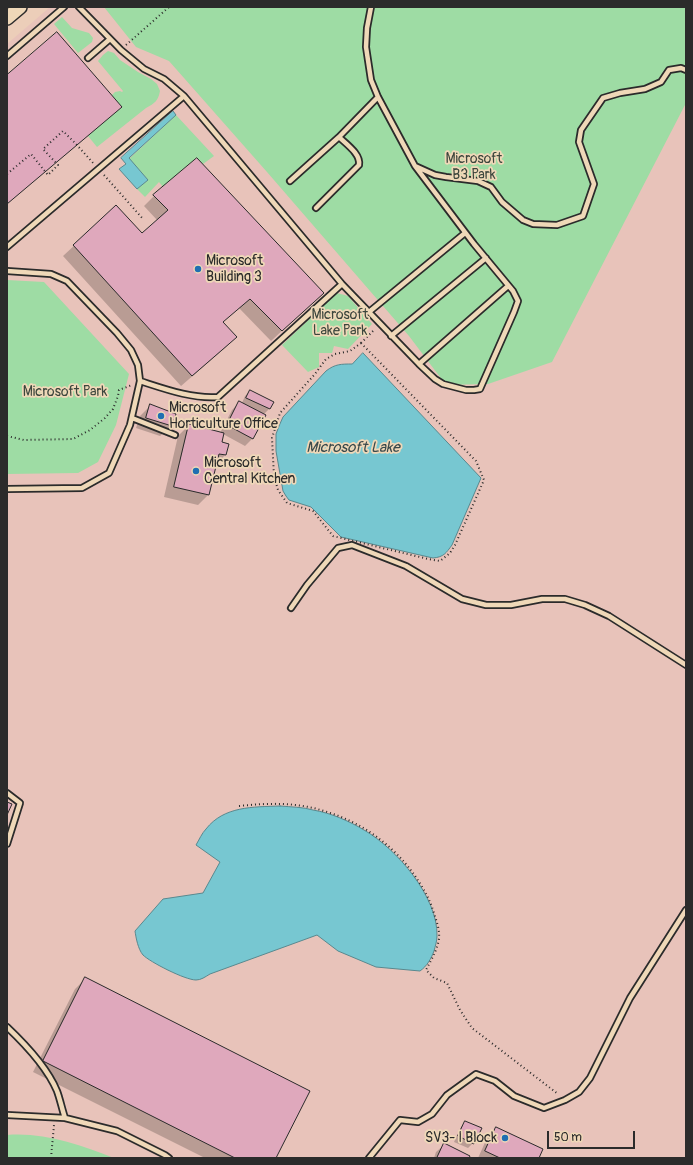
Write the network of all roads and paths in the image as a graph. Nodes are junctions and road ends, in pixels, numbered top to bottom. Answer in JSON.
{"nodes":[{"id":1,"x":20,"y":7,"type":"edge"},
{"id":2,"x":64,"y":7,"type":"edge"},
{"id":3,"x":79,"y":7,"type":"edge"},
{"id":4,"x":169,"y":7,"type":"edge"},
{"id":5,"x":371,"y":7,"type":"edge"},
{"id":6,"x":7,"y":18,"type":"edge"},
{"id":7,"x":110,"y":39,"type":"junction"},
{"id":8,"x":121,"y":50,"type":"junction"},
{"id":9,"x":7,"y":56,"type":"edge"},
{"id":10,"x":88,"y":58,"type":"dead end"},
{"id":11,"x":686,"y":70,"type":"edge"},
{"id":12,"x":184,"y":96,"type":"junction"},
{"id":13,"x":378,"y":97,"type":"junction"},
{"id":14,"x":339,"y":137,"type":"junction"},
{"id":15,"x":415,"y":166,"type":"junction"},
{"id":16,"x":99,"y":169,"type":"junction"},
{"id":17,"x":7,"y":174,"type":"edge"},
{"id":18,"x":290,"y":181,"type":"dead end"},
{"id":19,"x":316,"y":208,"type":"dead end"},
{"id":20,"x":143,"y":218,"type":"dead end"},
{"id":21,"x":465,"y":233,"type":"junction"},
{"id":22,"x":7,"y":247,"type":"edge"},
{"id":23,"x":486,"y":258,"type":"junction"},
{"id":24,"x":7,"y":271,"type":"edge"},
{"id":25,"x":342,"y":284,"type":"junction"},
{"id":26,"x":508,"y":286,"type":"junction"},
{"id":27,"x":369,"y":312,"type":"junction"},
{"id":28,"x":380,"y":324,"type":"junction"},
{"id":29,"x":391,"y":336,"type":"junction"},
{"id":30,"x":361,"y":343,"type":"junction"},
{"id":31,"x":418,"y":364,"type":"junction"},
{"id":32,"x":140,"y":381,"type":"junction"},
{"id":33,"x":132,"y":418,"type":"junction"},
{"id":34,"x":175,"y":435,"type":"dead end"},
{"id":35,"x":7,"y":436,"type":"edge"},
{"id":36,"x":7,"y":489,"type":"edge"},
{"id":37,"x":291,"y":608,"type":"dead end"},
{"id":38,"x":686,"y":665,"type":"edge"},
{"id":39,"x":7,"y":793,"type":"edge"},
{"id":40,"x":239,"y":806,"type":"dead end"},
{"id":41,"x":7,"y":844,"type":"edge"},
{"id":42,"x":686,"y":910,"type":"edge"},
{"id":43,"x":7,"y":1026,"type":"edge"},
{"id":44,"x":565,"y":1100,"type":"junction"},
{"id":45,"x":7,"y":1115,"type":"edge"},
{"id":46,"x":54,"y":1117,"type":"junction"},
{"id":47,"x":65,"y":1118,"type":"junction"},
{"id":48,"x":51,"y":1158,"type":"edge"},
{"id":49,"x":169,"y":1158,"type":"edge"},
{"id":50,"x":368,"y":1158,"type":"edge"}],
"edges":[{"from":1,"to":6,"type":"main road"},
{"from":2,"to":9,"type":"lane"},
{"from":3,"to":7,"type":"lane"},
{"from":4,"to":8,"type":"path"},
{"from":5,"to":13,"type":"lane"},
{"from":7,"to":8,"type":"lane"},
{"from":7,"to":10,"type":"lane"},
{"from":8,"to":12,"type":"lane"},
{"from":11,"to":15,"type":"lane"},
{"from":12,"to":16,"type":"lane"},
{"from":12,"to":25,"type":"lane"},
{"from":13,"to":14,"type":"lane"},
{"from":13,"to":15,"type":"lane"},
{"from":14,"to":18,"type":"lane"},
{"from":14,"to":19,"type":"lane"},
{"from":15,"to":21,"type":"lane"},
{"from":16,"to":17,"type":"path"},
{"from":16,"to":20,"type":"path"},
{"from":16,"to":22,"type":"lane"},
{"from":21,"to":23,"type":"lane"},
{"from":21,"to":27,"type":"lane"},
{"from":23,"to":26,"type":"lane"},
{"from":23,"to":29,"type":"lane"},
{"from":24,"to":32,"type":"lane"},
{"from":25,"to":27,"type":"lane"},
{"from":25,"to":32,"type":"lane"},
{"from":26,"to":31,"type":"lane"},
{"from":26,"to":31,"type":"lane"},
{"from":27,"to":28,"type":"lane"},
{"from":28,"to":29,"type":"lane"},
{"from":28,"to":30,"type":"path"},
{"from":29,"to":31,"type":"lane"},
{"from":30,"to":30,"type":"path"},
{"from":32,"to":33,"type":"lane"},
{"from":32,"to":35,"type":"path"},
{"from":33,"to":34,"type":"lane"},
{"from":33,"to":36,"type":"lane"},
{"from":37,"to":38,"type":"lane"},
{"from":39,"to":41,"type":"lane"},
{"from":40,"to":44,"type":"path"},
{"from":42,"to":44,"type":"lane"},
{"from":43,"to":47,"type":"lane"},
{"from":44,"to":50,"type":"lane"},
{"from":45,"to":46,"type":"lane"},
{"from":46,"to":47,"type":"lane"},
{"from":46,"to":48,"type":"path"},
{"from":47,"to":49,"type":"lane"}]}
